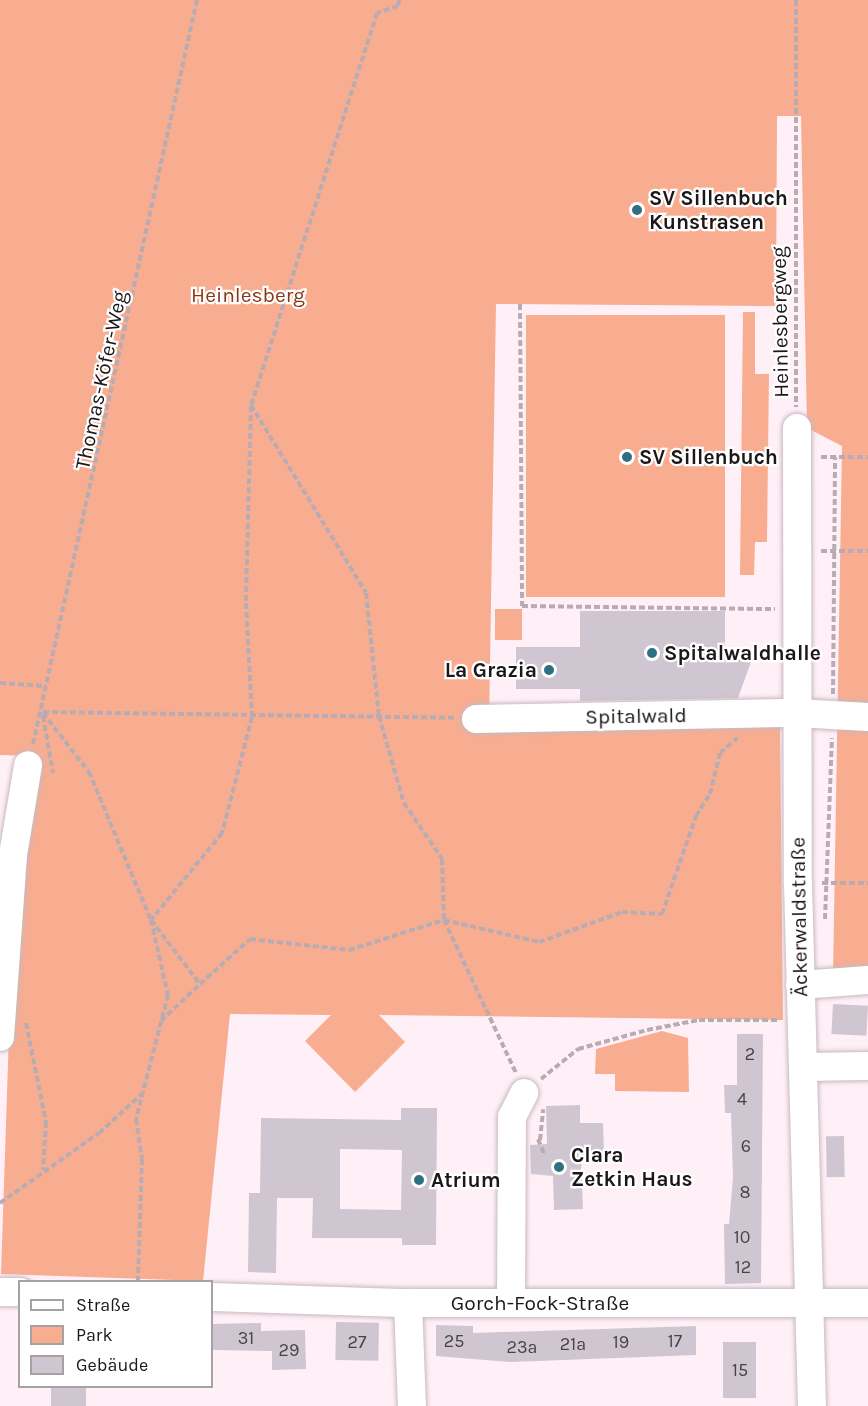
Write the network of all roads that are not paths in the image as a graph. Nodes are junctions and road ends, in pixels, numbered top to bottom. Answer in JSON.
{"nodes":[{"id":1,"x":797,"y":428,"type":"road end"},
{"id":2,"x":796,"y":712,"type":"junction"},
{"id":3,"x":868,"y":717,"type":"edge"},
{"id":4,"x":476,"y":719,"type":"road end"},
{"id":5,"x":28,"y":765,"type":"road end"},
{"id":6,"x":868,"y":980,"type":"edge"},
{"id":7,"x":800,"y":985,"type":"junction"},
{"id":8,"x":0,"y":1037,"type":"edge"},
{"id":9,"x":868,"y":1066,"type":"edge"},
{"id":10,"x":803,"y":1067,"type":"junction"},
{"id":11,"x":524,"y":1093,"type":"road end"},
{"id":12,"x":0,"y":1292,"type":"edge"},
{"id":13,"x":18,"y":1292,"type":"edge"},
{"id":14,"x":213,"y":1297,"type":"edge"},
{"id":15,"x":808,"y":1301,"type":"junction"},
{"id":16,"x":408,"y":1303,"type":"junction"},
{"id":17,"x":511,"y":1303,"type":"junction"},
{"id":18,"x":868,"y":1303,"type":"edge"},
{"id":19,"x":412,"y":1406,"type":"edge"},
{"id":20,"x":812,"y":1406,"type":"edge"}],
"edges":[{"from":1,"to":2,"type":"street","name":"Äckerwaldstraße"},
{"from":2,"to":3,"type":"street","name":"Spitalwald"},
{"from":2,"to":4,"type":"street","name":"Spitalwald"},
{"from":2,"to":7,"type":"street","name":"Äckerwaldstraße"},
{"from":5,"to":8,"type":"street"},
{"from":6,"to":7,"type":"street"},
{"from":7,"to":10,"type":"street","name":"Äckerwaldstraße"},
{"from":9,"to":10,"type":"street"},
{"from":10,"to":15,"type":"street","name":"Äckerwaldstraße"},
{"from":11,"to":17,"type":"street"},
{"from":12,"to":13,"type":"street"},
{"from":14,"to":16,"type":"street","name":"Gorch-Fock-Straße"},
{"from":15,"to":17,"type":"street","name":"Gorch-Fock-Straße"},
{"from":15,"to":18,"type":"street","name":"Gorch-Fock-Straße"},
{"from":15,"to":20,"type":"street","name":"Äckerwaldstraße"},
{"from":16,"to":17,"type":"street","name":"Gorch-Fock-Straße"},
{"from":16,"to":19,"type":"street"}]}
